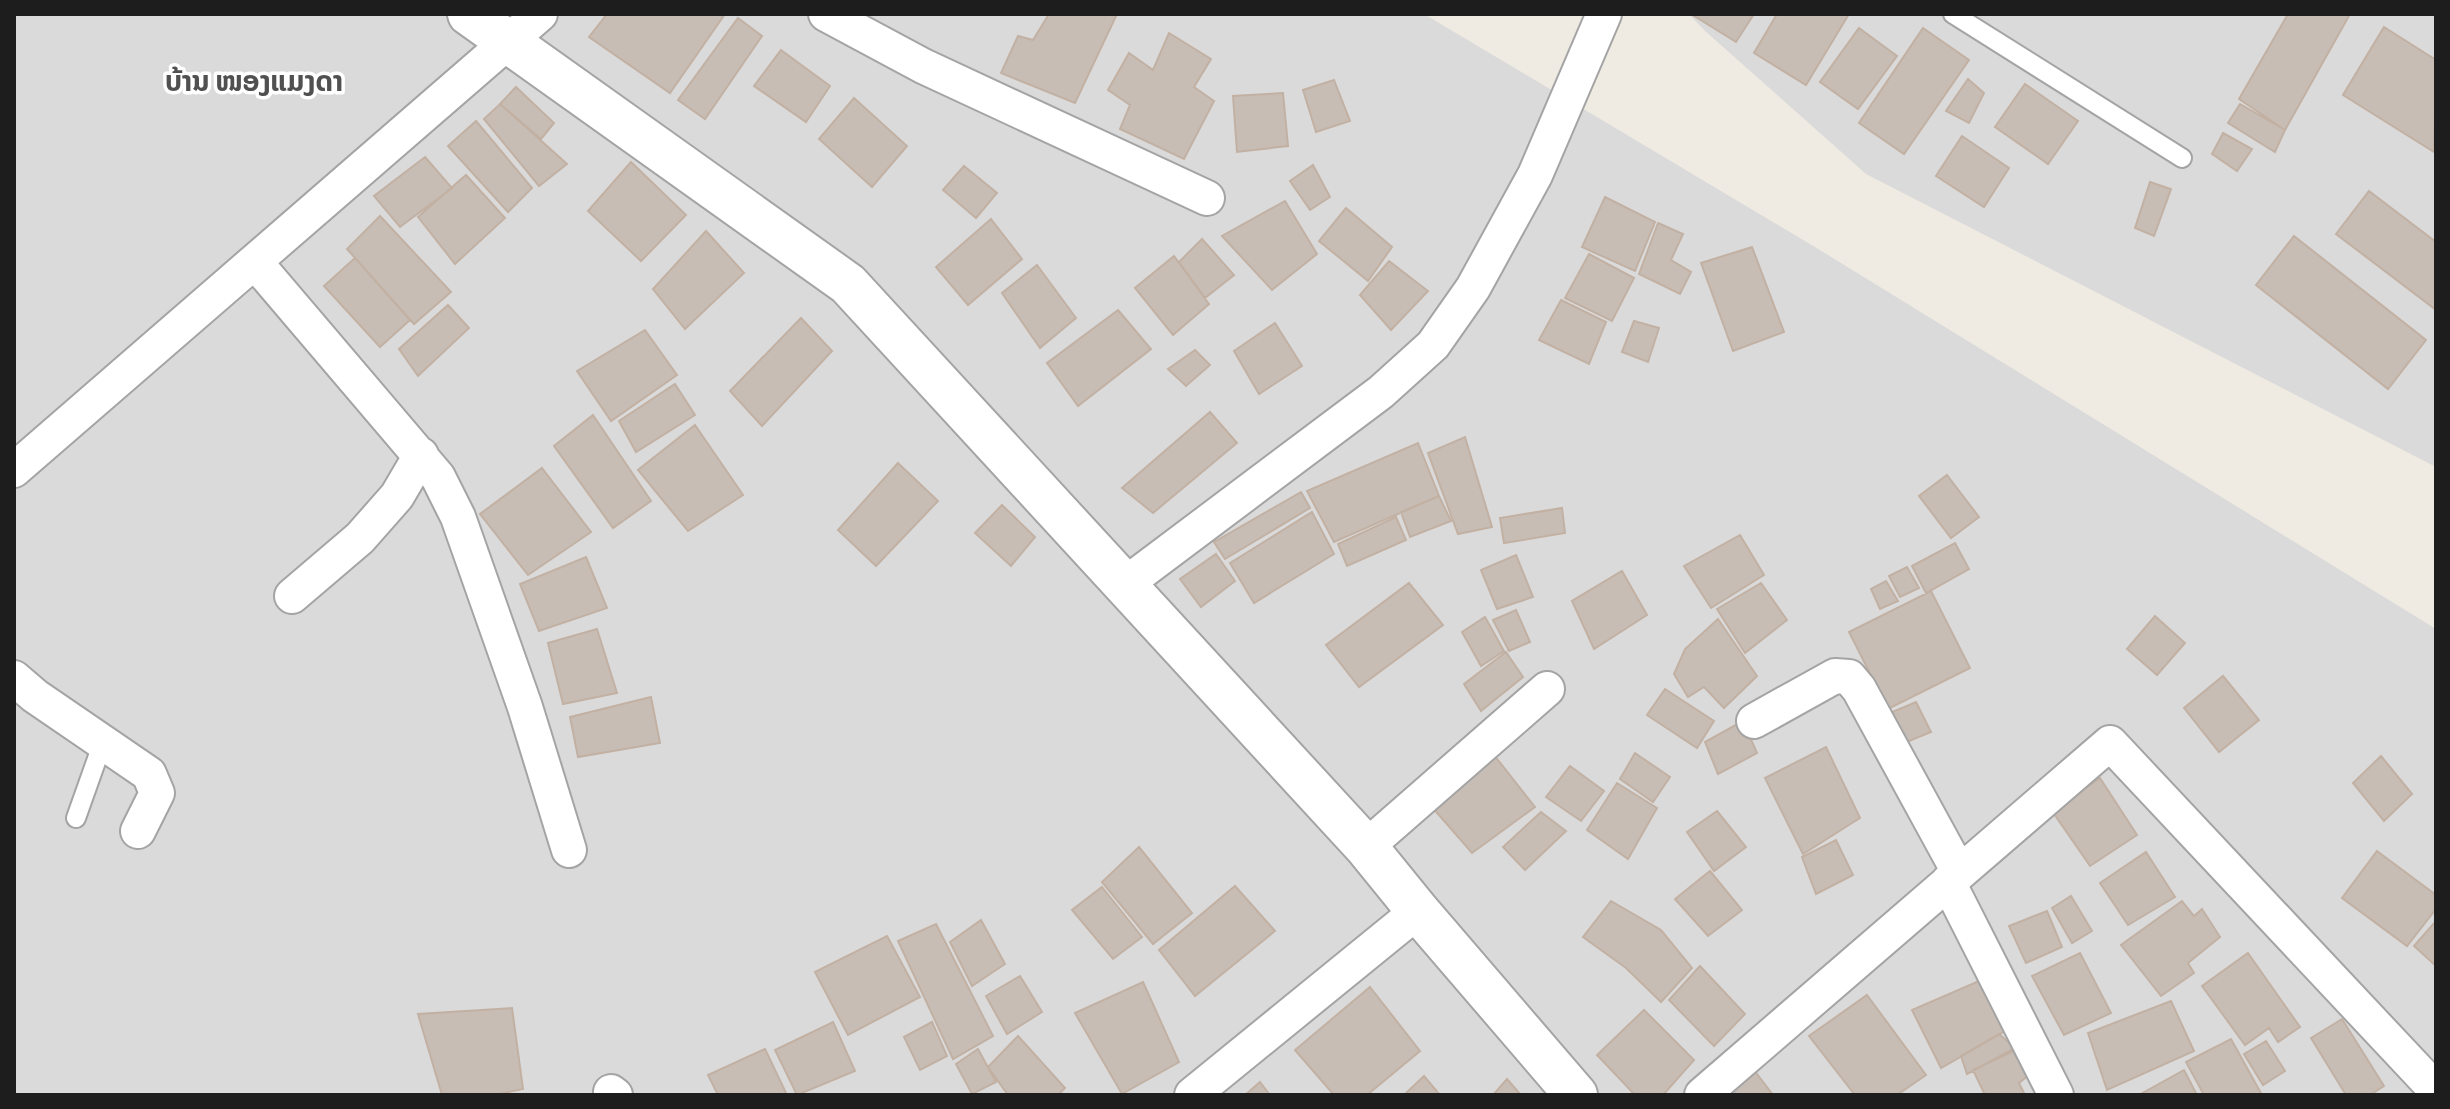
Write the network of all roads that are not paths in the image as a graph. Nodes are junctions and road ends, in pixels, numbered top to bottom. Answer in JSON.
{"nodes":[{"id":1,"x":469,"y":14,"type":"edge"},
{"id":2,"x":540,"y":14,"type":"edge"},
{"id":3,"x":826,"y":14,"type":"edge"},
{"id":4,"x":1604,"y":14,"type":"edge"},
{"id":5,"x":1953,"y":14,"type":"edge"},
{"id":6,"x":510,"y":42,"type":"junction"},
{"id":7,"x":2182,"y":158,"type":"dead end"},
{"id":8,"x":1207,"y":198,"type":"dead end"},
{"id":9,"x":255,"y":262,"type":"junction"},
{"id":10,"x":421,"y":455,"type":"junction"},
{"id":11,"x":14,"y":470,"type":"edge"},
{"id":12,"x":1124,"y":585,"type":"junction"},
{"id":13,"x":292,"y":596,"type":"dead end"},
{"id":14,"x":14,"y":678,"type":"edge"},
{"id":15,"x":1547,"y":689,"type":"dead end"},
{"id":16,"x":1754,"y":721,"type":"dead end"},
{"id":17,"x":103,"y":742,"type":"junction"},
{"id":18,"x":76,"y":818,"type":"dead end"},
{"id":19,"x":138,"y":831,"type":"dead end"},
{"id":20,"x":1366,"y":847,"type":"junction"},
{"id":21,"x":569,"y":850,"type":"dead end"},
{"id":22,"x":1953,"y":877,"type":"junction"},
{"id":23,"x":1418,"y":911,"type":"junction"},
{"id":24,"x":2436,"y":1089,"type":"edge"},
{"id":25,"x":1192,"y":1095,"type":"edge"},
{"id":26,"x":1576,"y":1095,"type":"edge"},
{"id":27,"x":1702,"y":1095,"type":"edge"},
{"id":28,"x":2056,"y":1095,"type":"edge"},
{"id":29,"x":2425,"y":1095,"type":"edge"}],
"edges":[{"from":1,"to":6,"type":"street"},
{"from":2,"to":6,"type":"street"},
{"from":3,"to":8,"type":"street"},
{"from":4,"to":12,"type":"street"},
{"from":5,"to":7,"type":"lane"},
{"from":6,"to":9,"type":"street"},
{"from":6,"to":12,"type":"street"},
{"from":9,"to":10,"type":"street"},
{"from":9,"to":11,"type":"street"},
{"from":10,"to":13,"type":"street"},
{"from":10,"to":21,"type":"street"},
{"from":12,"to":20,"type":"street"},
{"from":14,"to":17,"type":"street"},
{"from":15,"to":20,"type":"street"},
{"from":16,"to":22,"type":"street"},
{"from":17,"to":18,"type":"lane"},
{"from":17,"to":19,"type":"street"},
{"from":20,"to":23,"type":"street"},
{"from":22,"to":24,"type":"street"},
{"from":22,"to":27,"type":"street"},
{"from":22,"to":28,"type":"street"},
{"from":23,"to":25,"type":"street"},
{"from":23,"to":26,"type":"street"},
{"from":24,"to":29,"type":"street"}]}
